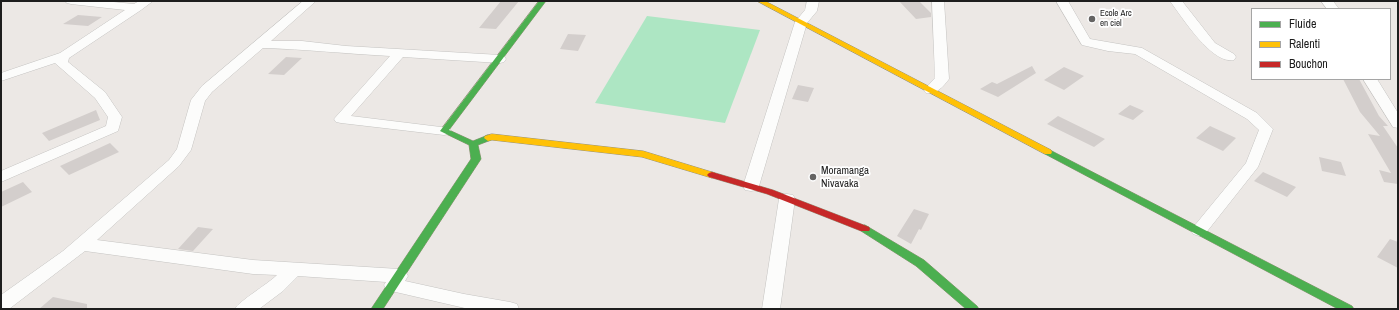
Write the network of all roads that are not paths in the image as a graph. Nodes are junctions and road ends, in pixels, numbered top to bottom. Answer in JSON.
{"nodes":[{"id":1,"x":71,"y":1,"type":"edge"},
{"id":2,"x":310,"y":1,"type":"edge"},
{"id":3,"x":543,"y":1,"type":"edge"},
{"id":4,"x":760,"y":1,"type":"edge"},
{"id":5,"x":813,"y":1,"type":"edge"},
{"id":6,"x":938,"y":1,"type":"edge"},
{"id":7,"x":1062,"y":1,"type":"edge"},
{"id":8,"x":1176,"y":1,"type":"edge"},
{"id":9,"x":142,"y":4,"type":"edge"},
{"id":10,"x":801,"y":22,"type":"junction"},
{"id":11,"x":259,"y":44,"type":"junction"},
{"id":12,"x":400,"y":53,"type":"junction"},
{"id":13,"x":64,"y":56,"type":"junction"},
{"id":14,"x":1230,"y":57,"type":"dead end"},
{"id":15,"x":500,"y":59,"type":"junction"},
{"id":16,"x":1,"y":77,"type":"edge"},
{"id":17,"x":1370,"y":80,"type":"edge"},
{"id":18,"x":931,"y":90,"type":"junction"},
{"id":19,"x":1398,"y":124,"type":"edge"},
{"id":20,"x":444,"y":131,"type":"junction"},
{"id":21,"x":473,"y":144,"type":"junction"},
{"id":22,"x":1,"y":176,"type":"edge"},
{"id":23,"x":751,"y":186,"type":"junction"},
{"id":24,"x":787,"y":199,"type":"junction"},
{"id":25,"x":1199,"y":230,"type":"junction"},
{"id":26,"x":82,"y":244,"type":"junction"},
{"id":27,"x":294,"y":269,"type":"junction"},
{"id":28,"x":396,"y":280,"type":"junction"},
{"id":29,"x":1,"y":305,"type":"edge"},
{"id":30,"x":244,"y":309,"type":"edge"},
{"id":31,"x":378,"y":309,"type":"edge"},
{"id":32,"x":510,"y":309,"type":"edge"},
{"id":33,"x":772,"y":309,"type":"edge"},
{"id":34,"x":973,"y":309,"type":"edge"},
{"id":35,"x":1348,"y":309,"type":"edge"}],
"edges":[{"from":1,"to":9,"type":"street"},
{"from":2,"to":11,"type":"street"},
{"from":3,"to":15,"type":"street"},
{"from":4,"to":10,"type":"street"},
{"from":5,"to":10,"type":"street"},
{"from":6,"to":18,"type":"street"},
{"from":7,"to":25,"type":"street"},
{"from":8,"to":14,"type":"street"},
{"from":9,"to":13,"type":"street"},
{"from":10,"to":18,"type":"street"},
{"from":10,"to":23,"type":"street"},
{"from":11,"to":12,"type":"street"},
{"from":11,"to":26,"type":"street"},
{"from":12,"to":15,"type":"street"},
{"from":12,"to":20,"type":"street"},
{"from":13,"to":16,"type":"street"},
{"from":13,"to":22,"type":"street"},
{"from":15,"to":20,"type":"street"},
{"from":17,"to":19,"type":"street"},
{"from":18,"to":25,"type":"street"},
{"from":20,"to":21,"type":"street"},
{"from":21,"to":23,"type":"street"},
{"from":21,"to":28,"type":"street"},
{"from":23,"to":24,"type":"street"},
{"from":24,"to":33,"type":"street"},
{"from":24,"to":34,"type":"street"},
{"from":25,"to":35,"type":"street"},
{"from":26,"to":27,"type":"street"},
{"from":26,"to":29,"type":"street"},
{"from":27,"to":28,"type":"street"},
{"from":27,"to":30,"type":"street"},
{"from":28,"to":31,"type":"street"},
{"from":28,"to":32,"type":"street"}]}
